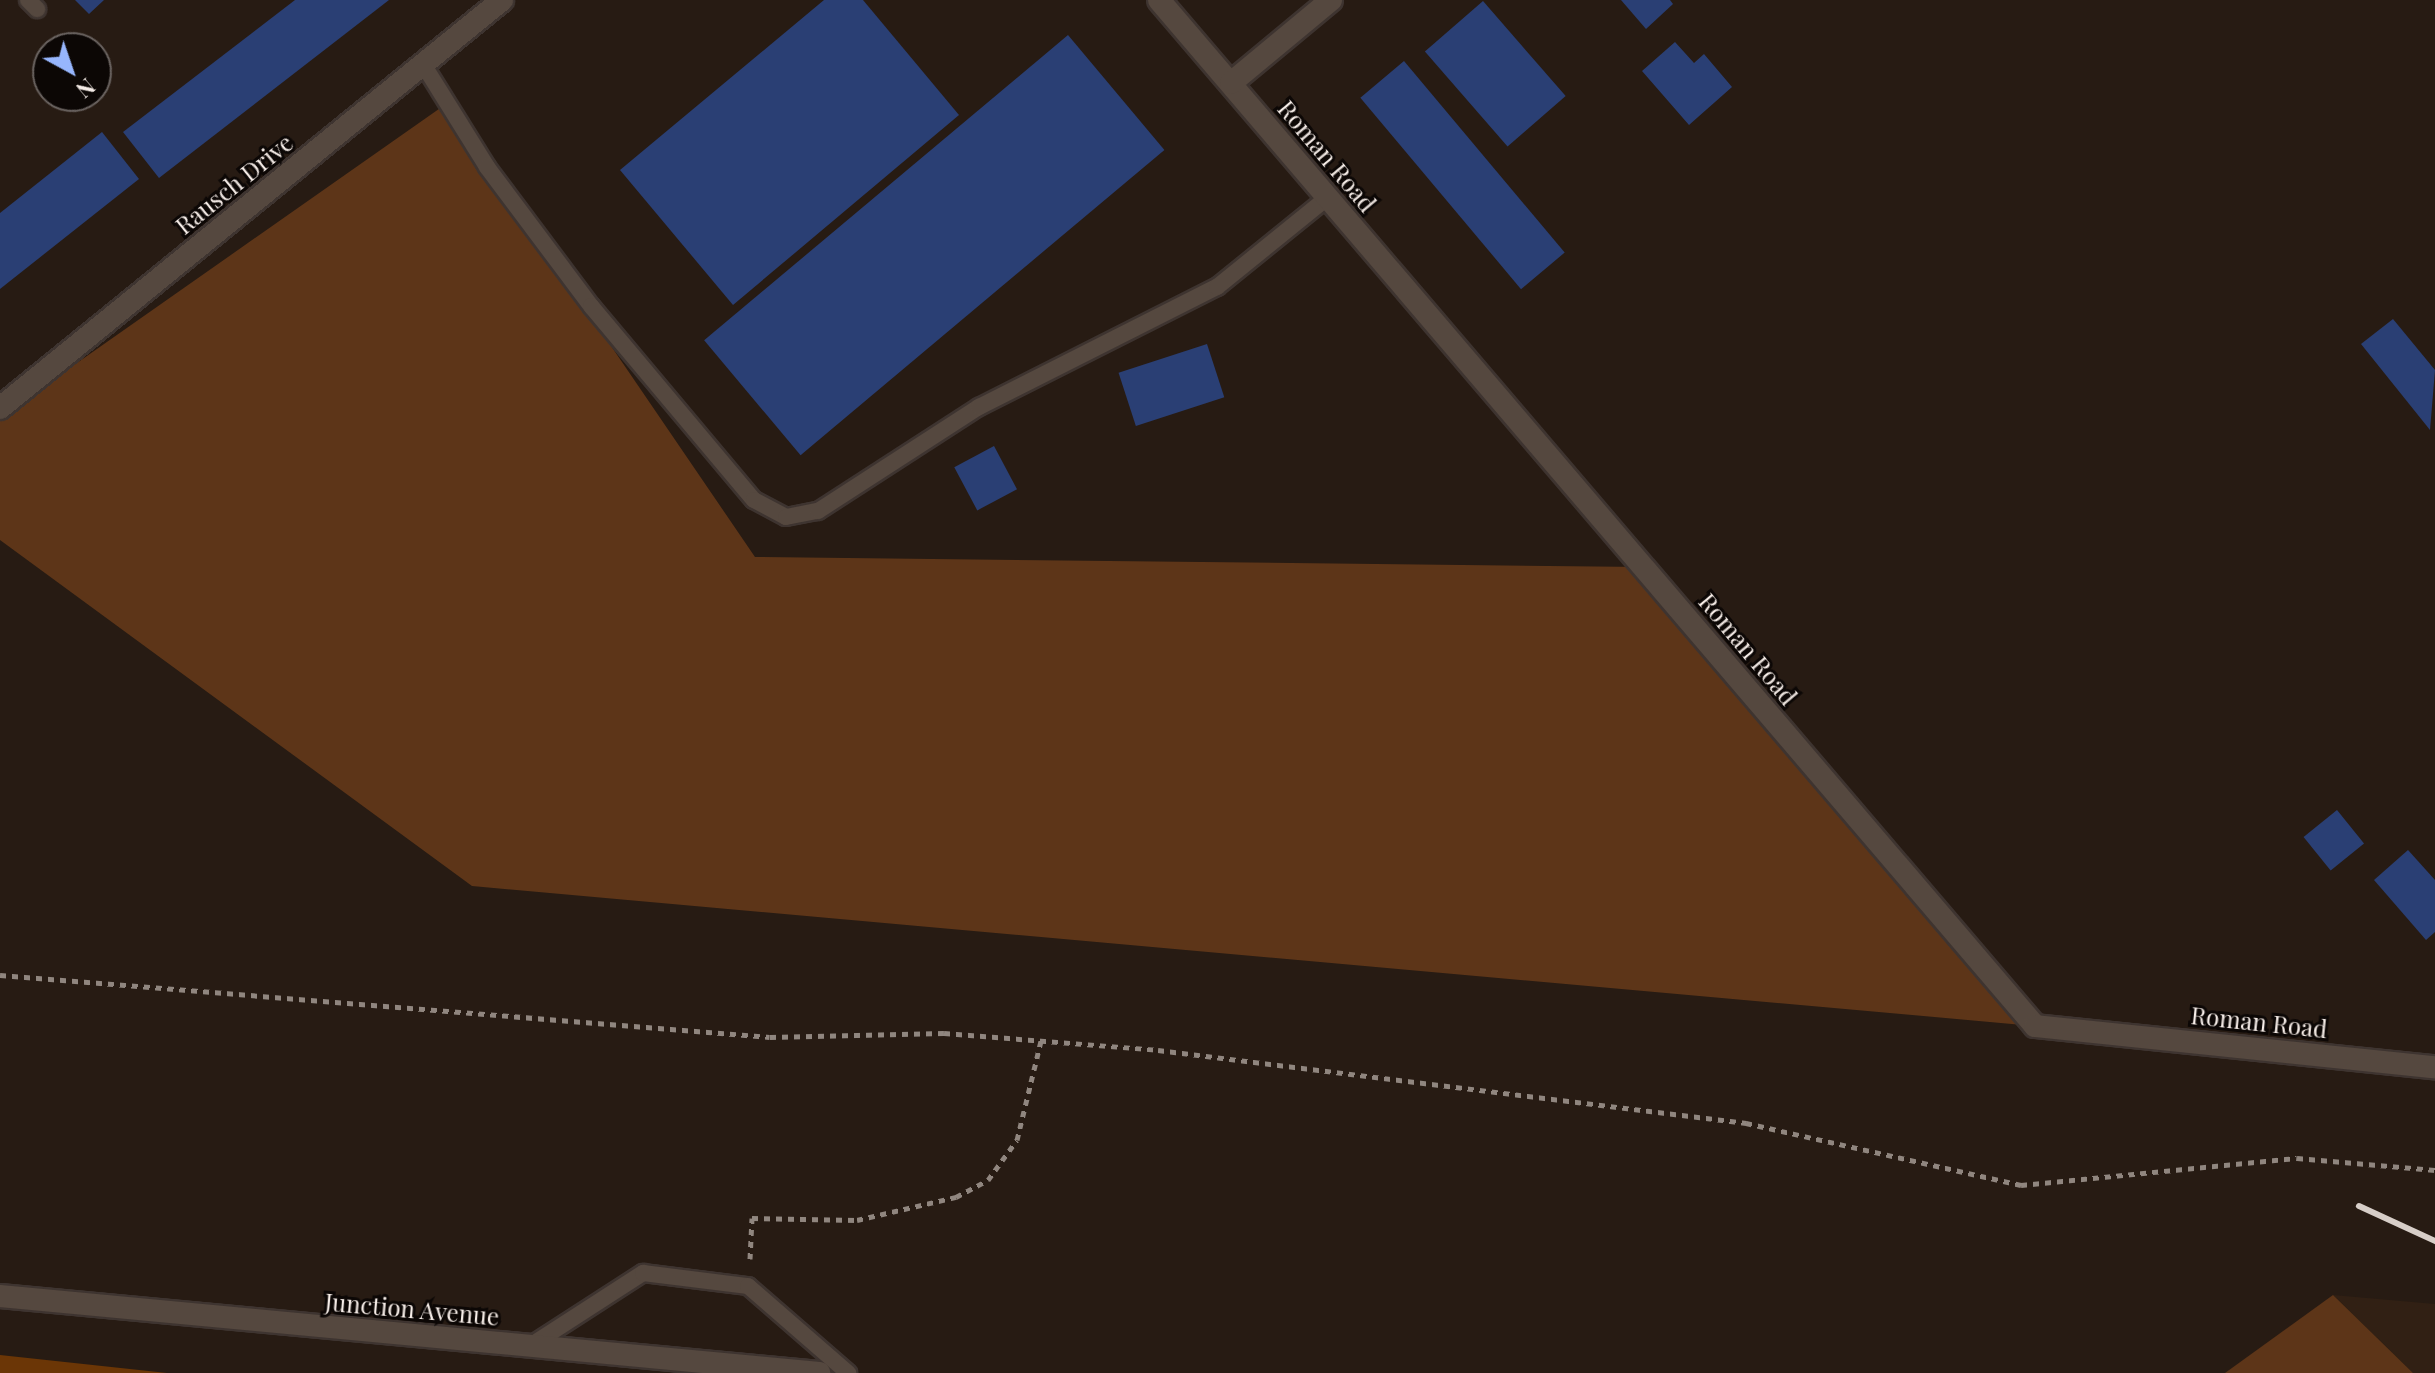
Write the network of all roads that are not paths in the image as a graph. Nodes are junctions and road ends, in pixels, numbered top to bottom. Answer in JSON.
{"nodes":[{"id":1,"x":502,"y":0,"type":"edge"},
{"id":2,"x":1159,"y":0,"type":"edge"},
{"id":3,"x":1331,"y":0,"type":"edge"},
{"id":4,"x":423,"y":64,"type":"junction"},
{"id":5,"x":1231,"y":83,"type":"junction"},
{"id":6,"x":1328,"y":197,"type":"junction"},
{"id":7,"x":0,"y":408,"type":"edge"},
{"id":8,"x":2435,"y":1067,"type":"edge"},
{"id":9,"x":0,"y":1296,"type":"edge"},
{"id":10,"x":530,"y":1346,"type":"junction"},
{"id":11,"x":819,"y":1373,"type":"edge"},
{"id":12,"x":848,"y":1373,"type":"edge"}],
"edges":[{"from":1,"to":4,"type":"street","name":"Rausch Drive"},
{"from":2,"to":5,"type":"street","name":"Roman Road"},
{"from":3,"to":5,"type":"street"},
{"from":4,"to":6,"type":"lane"},
{"from":4,"to":7,"type":"street","name":"Rausch Drive"},
{"from":5,"to":6,"type":"street","name":"Roman Road"},
{"from":6,"to":8,"type":"street","name":"Roman Road"},
{"from":9,"to":10,"type":"street","name":"Junction Avenue"},
{"from":10,"to":11,"type":"street","name":"Junction Avenue"},
{"from":10,"to":12,"type":"lane"}]}
